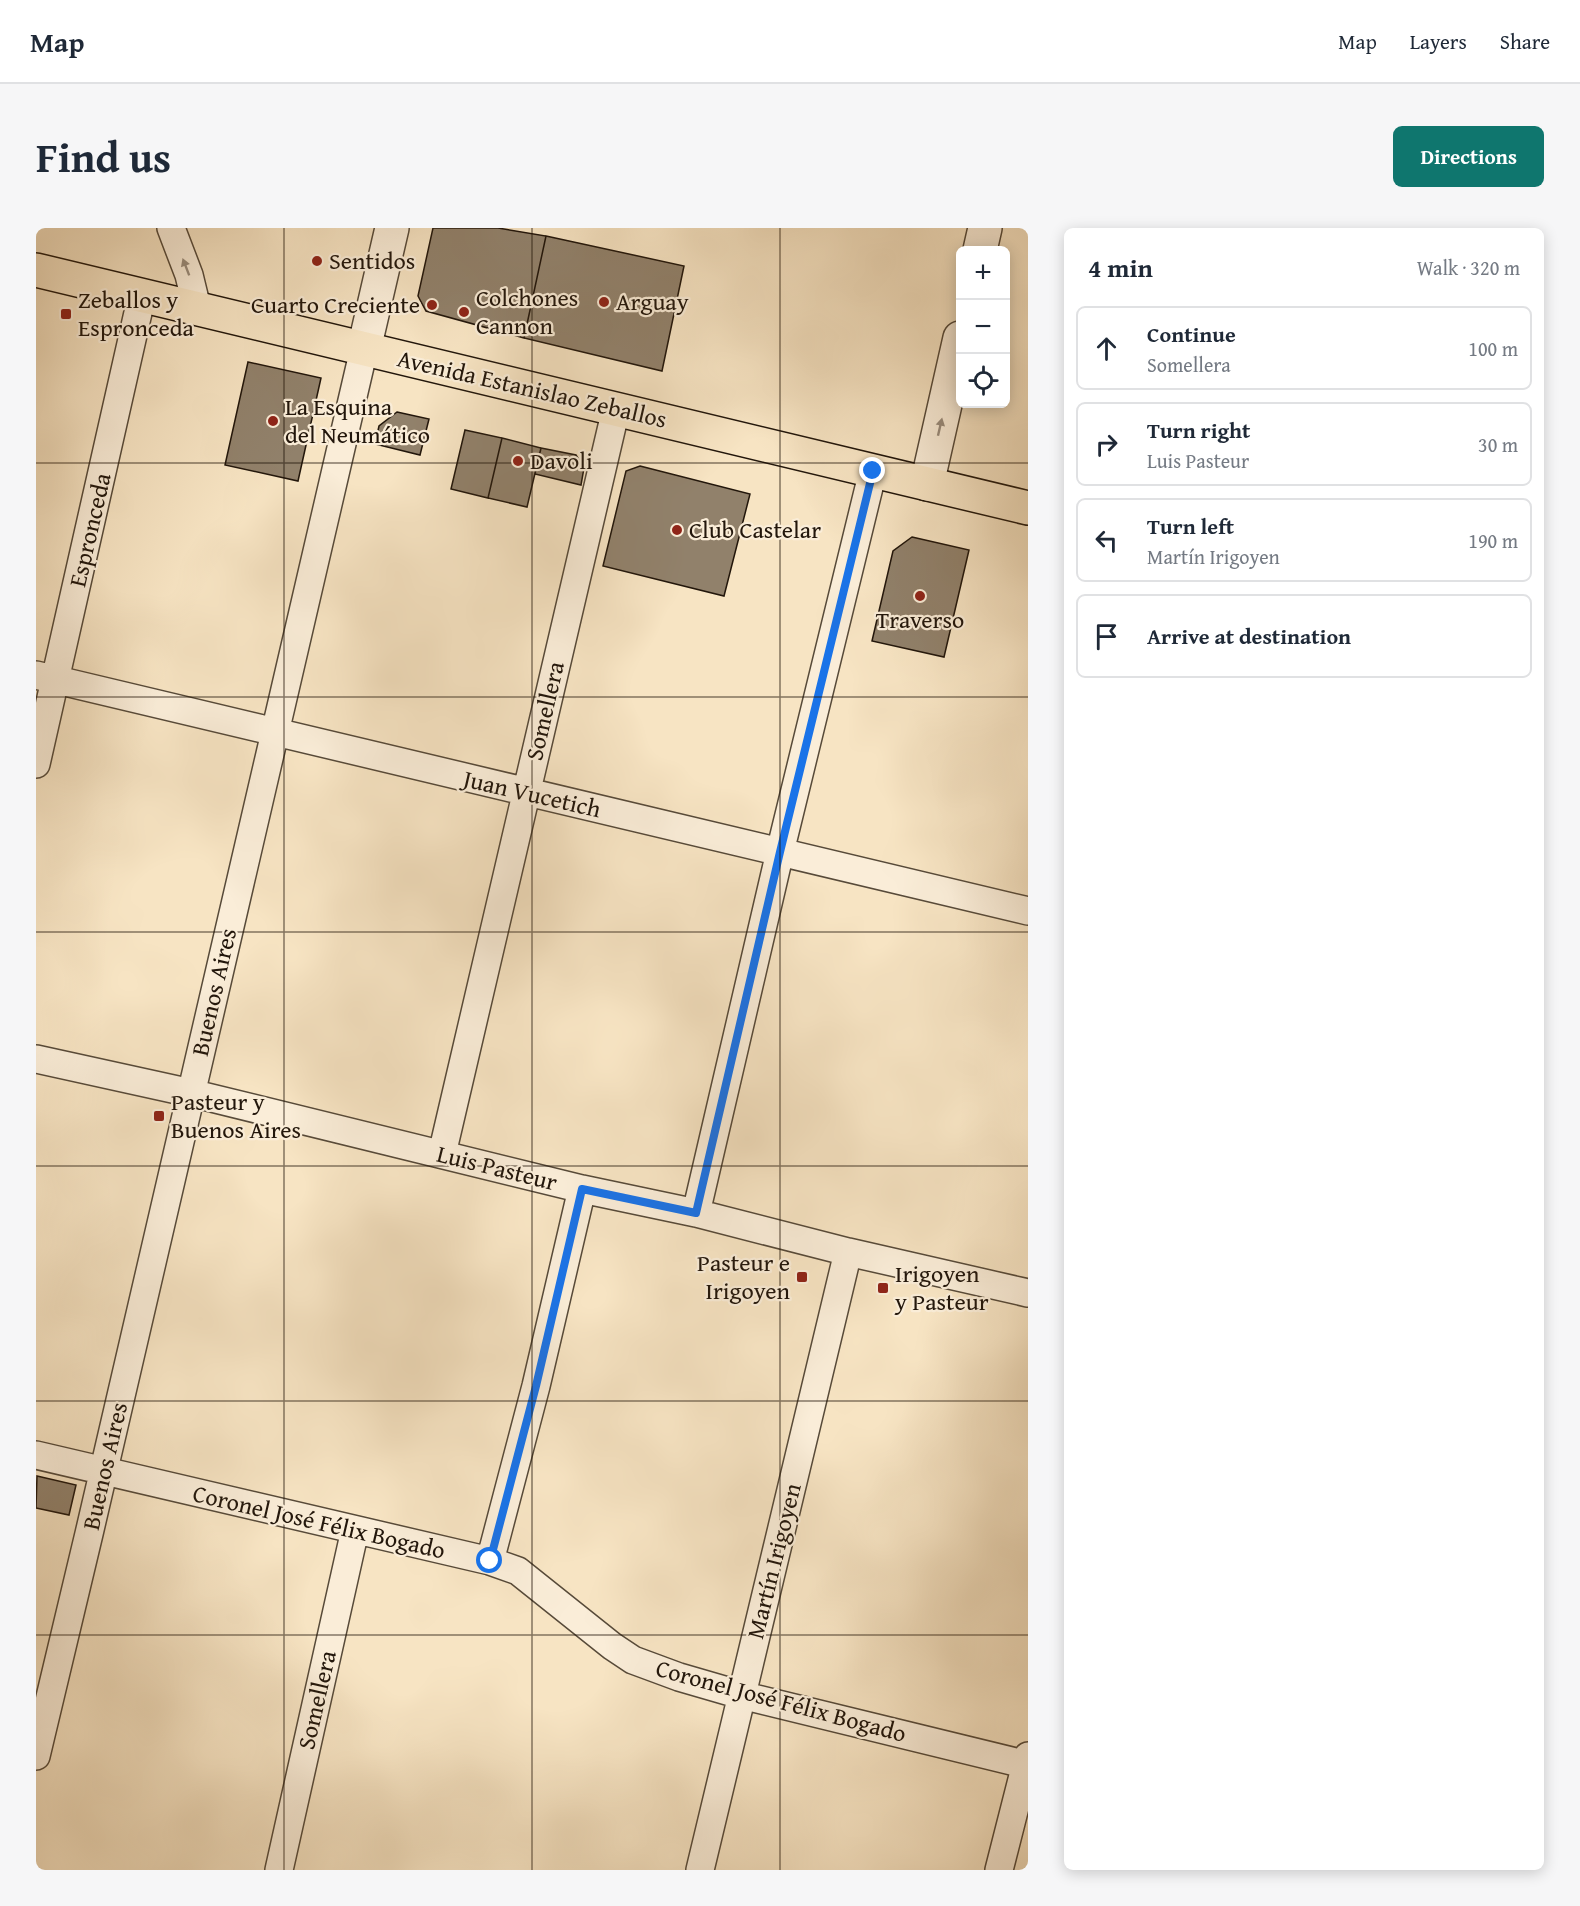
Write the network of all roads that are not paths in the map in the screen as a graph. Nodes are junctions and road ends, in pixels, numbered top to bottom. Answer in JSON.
{"nodes":[{"id":1,"x":171,"y":228,"type":"edge"},
{"id":2,"x":393,"y":228,"type":"edge"},
{"id":3,"x":986,"y":228,"type":"edge"},
{"id":4,"x":981,"y":246,"type":"edge"},
{"id":5,"x":36,"y":270,"type":"edge"},
{"id":6,"x":142,"y":296,"type":"junction"},
{"id":7,"x":197,"y":308,"type":"junction"},
{"id":8,"x":364,"y":349,"type":"junction"},
{"id":9,"x":956,"y":354,"type":"edge"},
{"id":10,"x":616,"y":409,"type":"junction"},
{"id":11,"x":873,"y":471,"type":"junction"},
{"id":12,"x":927,"y":484,"type":"junction"},
{"id":13,"x":1028,"y":508,"type":"edge"},
{"id":14,"x":46,"y":677,"type":"edge"},
{"id":15,"x":273,"y":732,"type":"junction"},
{"id":16,"x":36,"y":764,"type":"edge"},
{"id":17,"x":526,"y":792,"type":"junction"},
{"id":18,"x":780,"y":852,"type":"junction"},
{"id":19,"x":1028,"y":911,"type":"edge"},
{"id":20,"x":36,"y":1059,"type":"edge"},
{"id":21,"x":191,"y":1093,"type":"junction"},
{"id":22,"x":442,"y":1154,"type":"junction"},
{"id":23,"x":582,"y":1189,"type":"junction"},
{"id":24,"x":696,"y":1213,"type":"junction"},
{"id":25,"x":848,"y":1252,"type":"junction"},
{"id":26,"x":1028,"y":1293,"type":"edge"},
{"id":27,"x":36,"y":1455,"type":"edge"},
{"id":28,"x":104,"y":1472,"type":"junction"},
{"id":29,"x":355,"y":1530,"type":"junction"},
{"id":30,"x":490,"y":1561,"type":"junction"},
{"id":31,"x":741,"y":1695,"type":"junction"},
{"id":32,"x":36,"y":1756,"type":"edge"},
{"id":33,"x":1027,"y":1762,"type":"edge"},
{"id":34,"x":279,"y":1870,"type":"edge"},
{"id":35,"x":700,"y":1870,"type":"edge"},
{"id":36,"x":999,"y":1870,"type":"edge"}],
"edges":[{"from":7,"to":1,"type":"street","one_way":true},
{"from":2,"to":8,"type":"street","name":"Buenos Aires"},
{"from":3,"to":4,"type":"street"},
{"from":5,"to":6,"type":"main road","name":"Avenida Estanislao Zeballos"},
{"from":6,"to":7,"type":"main road","name":"Avenida Estanislao Zeballos"},
{"from":6,"to":14,"type":"street","name":"Espronceda"},
{"from":7,"to":8,"type":"main road","name":"Avenida Estanislao Zeballos"},
{"from":8,"to":10,"type":"main road","name":"Avenida Estanislao Zeballos"},
{"from":8,"to":15,"type":"street","name":"Buenos Aires"},
{"from":12,"to":9,"type":"street","one_way":true},
{"from":10,"to":11,"type":"main road","name":"Avenida Estanislao Zeballos"},
{"from":10,"to":17,"type":"street","name":"Somellera"},
{"from":11,"to":12,"type":"main road","name":"Avenida Estanislao Zeballos"},
{"from":11,"to":18,"type":"street"},
{"from":12,"to":13,"type":"main road","name":"Avenida Estanislao Zeballos"},
{"from":14,"to":15,"type":"street","name":"Juan Vucetich"},
{"from":14,"to":16,"type":"street","name":"Espronceda"},
{"from":15,"to":17,"type":"street","name":"Juan Vucetich"},
{"from":15,"to":21,"type":"street","name":"Buenos Aires"},
{"from":17,"to":18,"type":"street","name":"Juan Vucetich"},
{"from":17,"to":22,"type":"street","name":"Somellera"},
{"from":18,"to":19,"type":"street","name":"Juan Vucetich"},
{"from":18,"to":24,"type":"street"},
{"from":20,"to":21,"type":"street","name":"Luis Pasteur"},
{"from":21,"to":22,"type":"street","name":"Luis Pasteur"},
{"from":21,"to":28,"type":"street","name":"Buenos Aires"},
{"from":22,"to":23,"type":"street","name":"Luis Pasteur"},
{"from":23,"to":24,"type":"street","name":"Luis Pasteur"},
{"from":23,"to":30,"type":"street"},
{"from":24,"to":25,"type":"street","name":"Luis Pasteur"},
{"from":25,"to":26,"type":"street","name":"Luis Pasteur"},
{"from":25,"to":31,"type":"street","name":"Martín Irigoyen"},
{"from":27,"to":28,"type":"street","name":"Coronel José Félix Bogado"},
{"from":28,"to":29,"type":"street","name":"Coronel José Félix Bogado"},
{"from":28,"to":32,"type":"street","name":"Buenos Aires"},
{"from":29,"to":30,"type":"street","name":"Coronel José Félix Bogado"},
{"from":29,"to":34,"type":"street","name":"Somellera"},
{"from":30,"to":31,"type":"street","name":"Coronel José Félix Bogado"},
{"from":31,"to":33,"type":"street","name":"Coronel José Félix Bogado"},
{"from":31,"to":35,"type":"street","name":"Martín Irigoyen"},
{"from":33,"to":36,"type":"street"}]}
